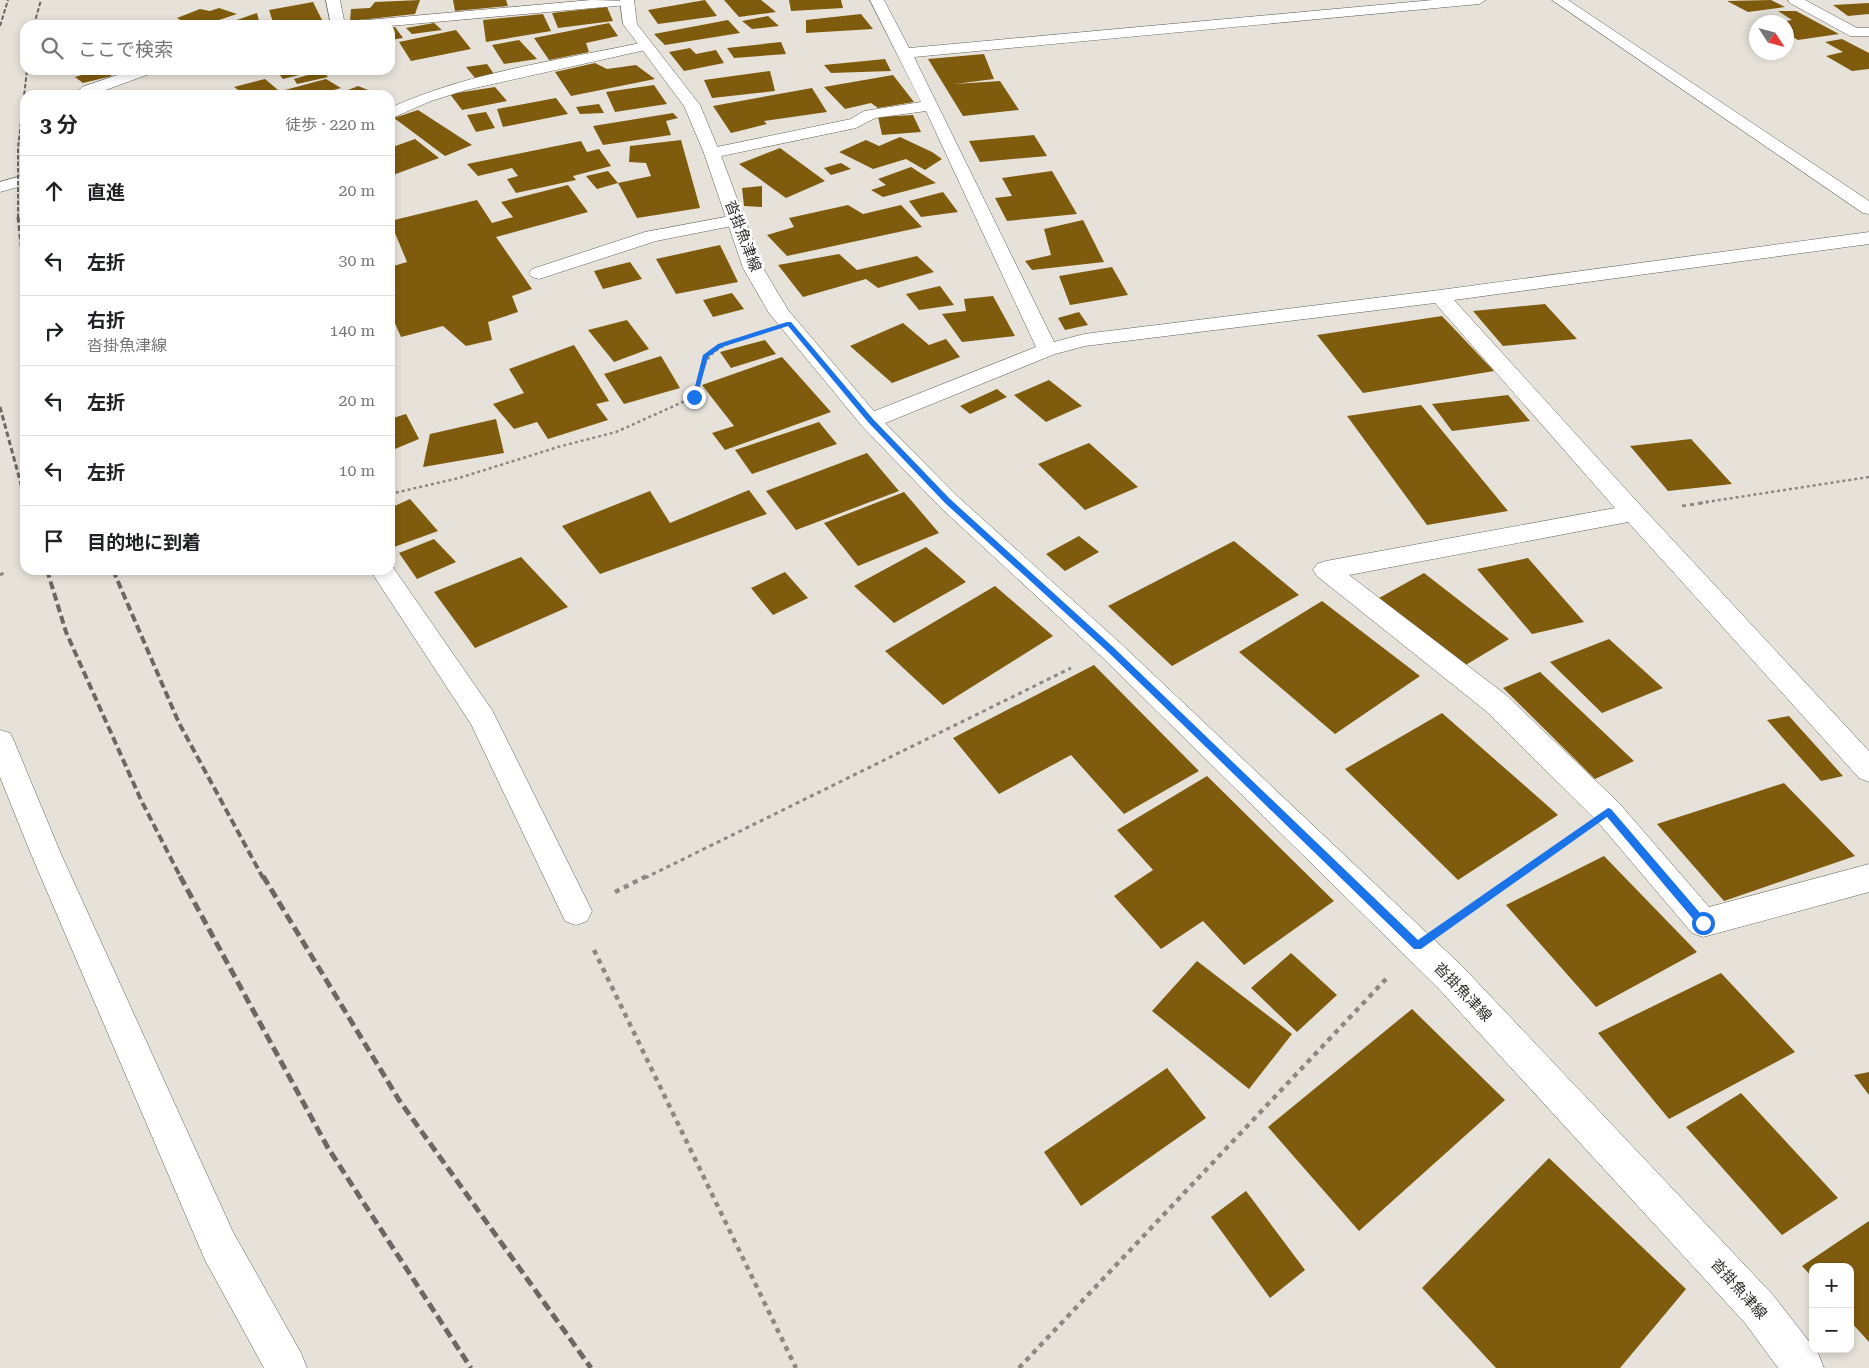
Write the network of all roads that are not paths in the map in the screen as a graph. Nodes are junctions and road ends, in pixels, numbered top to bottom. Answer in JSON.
{"nodes":[{"id":1,"x":332,"y":0,"type":"edge"},
{"id":2,"x":627,"y":0,"type":"edge"},
{"id":3,"x":877,"y":0,"type":"edge"},
{"id":4,"x":1479,"y":0,"type":"edge"},
{"id":5,"x":1559,"y":0,"type":"edge"},
{"id":6,"x":1795,"y":0,"type":"edge"},
{"id":7,"x":337,"y":20,"type":"edge"},
{"id":8,"x":395,"y":21,"type":"edge"},
{"id":9,"x":1862,"y":33,"type":"edge"},
{"id":10,"x":1869,"y":41,"type":"edge"},
{"id":11,"x":645,"y":46,"type":"junction"},
{"id":12,"x":903,"y":53,"type":"junction"},
{"id":13,"x":132,"y":75,"type":"edge"},
{"id":14,"x":88,"y":90,"type":"edge"},
{"id":15,"x":931,"y":105,"type":"junction"},
{"id":16,"x":395,"y":112,"type":"edge"},
{"id":17,"x":712,"y":152,"type":"junction"},
{"id":18,"x":20,"y":181,"type":"edge"},
{"id":19,"x":0,"y":187,"type":"edge"},
{"id":20,"x":1869,"y":209,"type":"edge"},
{"id":21,"x":736,"y":220,"type":"junction"},
{"id":22,"x":1869,"y":238,"type":"edge"},
{"id":23,"x":539,"y":273,"type":"dead end"},
{"id":24,"x":1440,"y":296,"type":"junction"},
{"id":25,"x":1048,"y":350,"type":"junction"},
{"id":26,"x":870,"y":421,"type":"junction"},
{"id":27,"x":1633,"y":513,"type":"junction"},
{"id":28,"x":386,"y":575,"type":"edge"},
{"id":29,"x":0,"y":742,"type":"edge"},
{"id":30,"x":1869,"y":770,"type":"edge"},
{"id":31,"x":1869,"y":878,"type":"edge"},
{"id":32,"x":576,"y":911,"type":"road end"},
{"id":33,"x":286,"y":1368,"type":"edge"},
{"id":34,"x":1803,"y":1368,"type":"edge"}],
"edges":[{"from":1,"to":7,"type":"street"},
{"from":2,"to":8,"type":"street"},
{"from":2,"to":11,"type":"street","name":"沓掛魚津線"},
{"from":3,"to":12,"type":"street"},
{"from":4,"to":12,"type":"street"},
{"from":5,"to":20,"type":"street"},
{"from":6,"to":9,"type":"street"},
{"from":9,"to":10,"type":"street"},
{"from":11,"to":16,"type":"street"},
{"from":11,"to":17,"type":"street","name":"沓掛魚津線"},
{"from":12,"to":15,"type":"street"},
{"from":13,"to":14,"type":"street"},
{"from":15,"to":17,"type":"street"},
{"from":15,"to":25,"type":"street"},
{"from":17,"to":21,"type":"street","name":"沓掛魚津線"},
{"from":18,"to":19,"type":"street"},
{"from":21,"to":23,"type":"street"},
{"from":21,"to":26,"type":"street","name":"沓掛魚津線"},
{"from":22,"to":24,"type":"street"},
{"from":24,"to":25,"type":"street"},
{"from":24,"to":27,"type":"street"},
{"from":25,"to":26,"type":"street"},
{"from":26,"to":34,"type":"street","name":"沓掛魚津線"},
{"from":27,"to":30,"type":"street"},
{"from":27,"to":31,"type":"street"},
{"from":28,"to":32,"type":"street"},
{"from":29,"to":33,"type":"street"}]}
